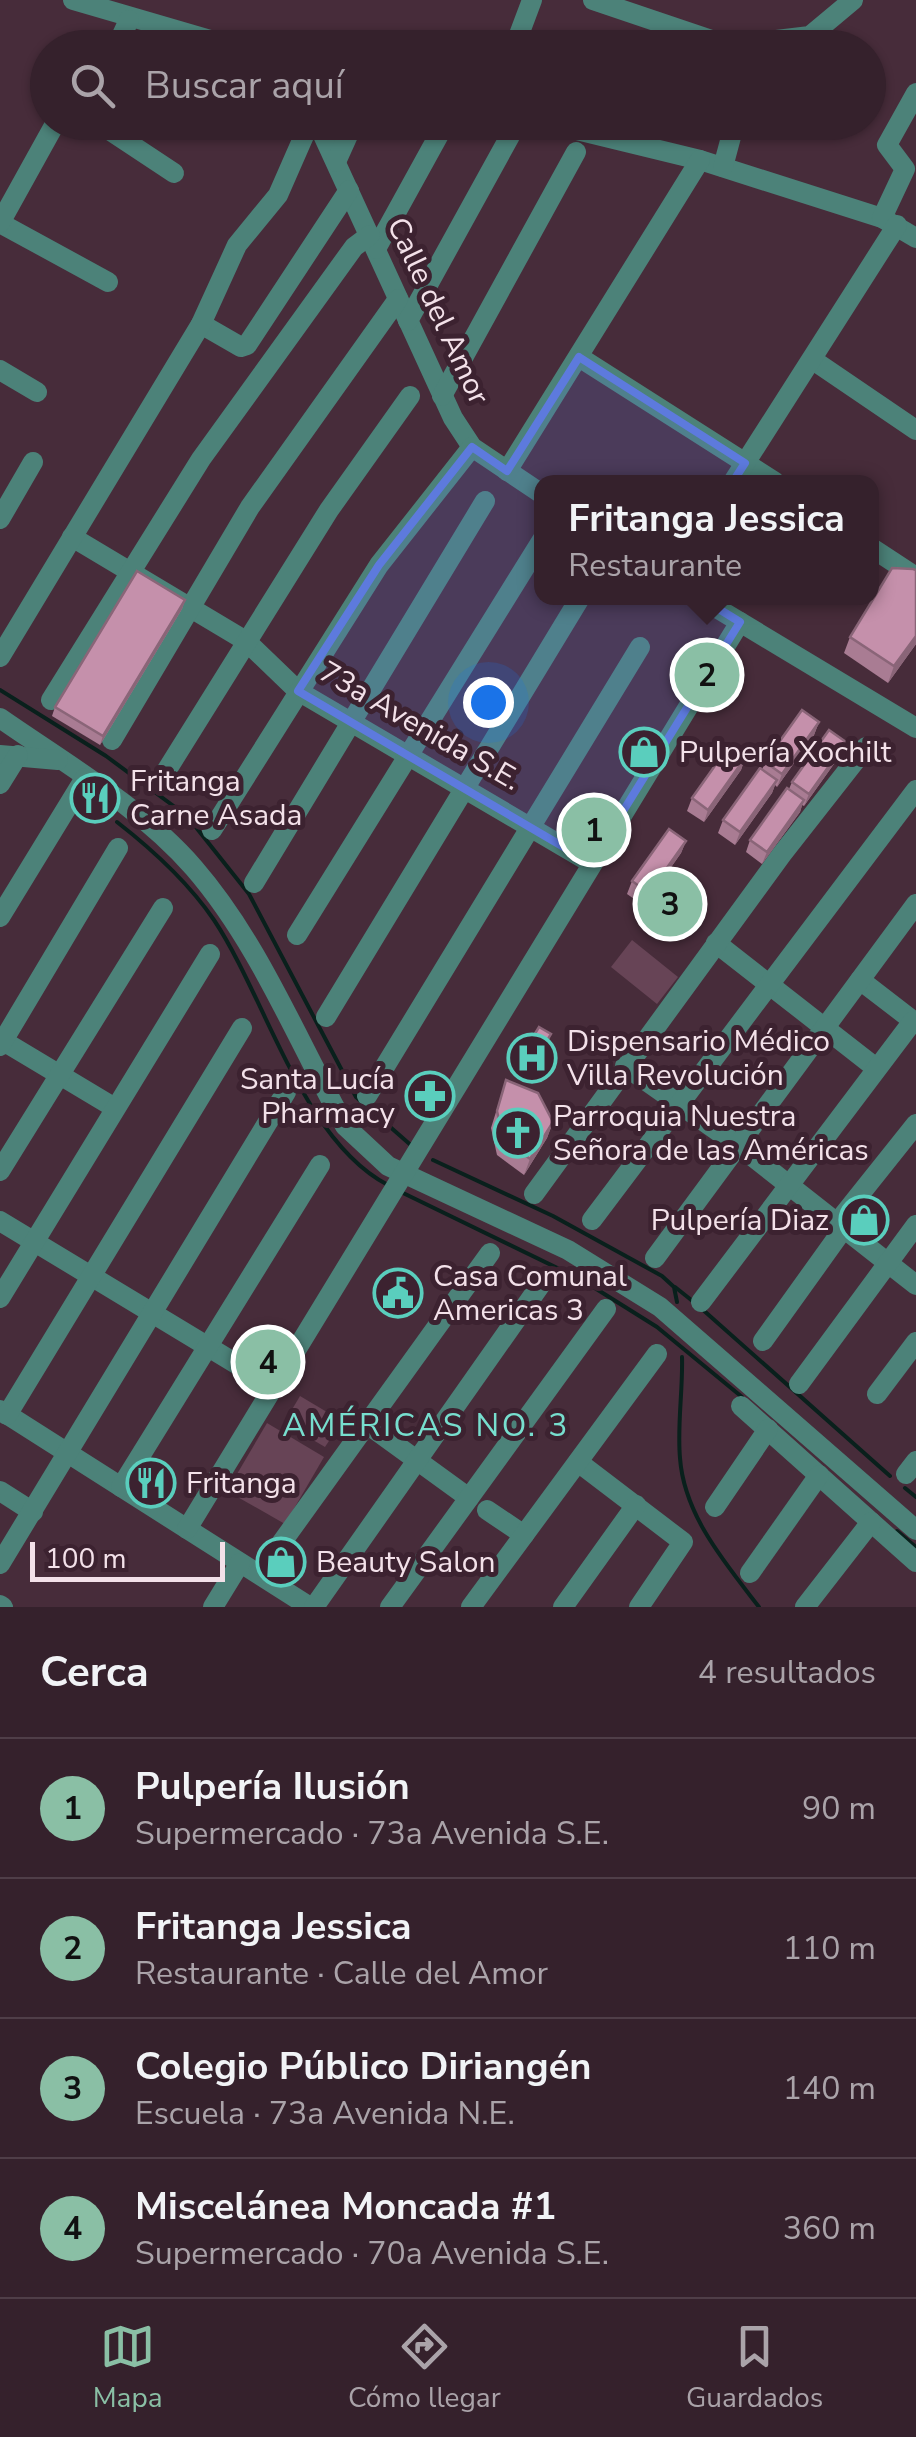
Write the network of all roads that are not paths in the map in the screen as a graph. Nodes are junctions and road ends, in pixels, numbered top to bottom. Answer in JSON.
{"nodes":[{"id":1,"x":73,"y":0,"type":"edge"},
{"id":2,"x":532,"y":0,"type":"edge"},
{"id":3,"x":593,"y":0,"type":"edge"},
{"id":4,"x":853,"y":0,"type":"edge"},
{"id":5,"x":129,"y":20,"type":"junction"},
{"id":6,"x":124,"y":30,"type":"edge"},
{"id":7,"x":168,"y":30,"type":"edge"},
{"id":8,"x":521,"y":30,"type":"edge"},
{"id":9,"x":682,"y":30,"type":"edge"},
{"id":10,"x":817,"y":30,"type":"edge"},
{"id":11,"x":916,"y":93,"type":"edge"},
{"id":12,"x":46,"y":140,"type":"edge"},
{"id":13,"x":124,"y":140,"type":"edge"},
{"id":14,"x":304,"y":140,"type":"edge"},
{"id":15,"x":323,"y":140,"type":"edge"},
{"id":16,"x":346,"y":140,"type":"edge"},
{"id":17,"x":435,"y":140,"type":"edge"},
{"id":18,"x":508,"y":140,"type":"edge"},
{"id":19,"x":618,"y":140,"type":"edge"},
{"id":20,"x":730,"y":140,"type":"edge"},
{"id":21,"x":576,"y":152,"type":"dead end"},
{"id":22,"x":700,"y":160,"type":"junction"},
{"id":23,"x":336,"y":162,"type":"junction"},
{"id":24,"x":723,"y":167,"type":"junction"},
{"id":25,"x":174,"y":173,"type":"dead end"},
{"id":26,"x":349,"y":190,"type":"junction"},
{"id":27,"x":890,"y":222,"type":"junction"},
{"id":28,"x":0,"y":223,"type":"edge"},
{"id":29,"x":916,"y":238,"type":"edge"},
{"id":30,"x":373,"y":242,"type":"junction"},
{"id":31,"x":108,"y":282,"type":"dead end"},
{"id":32,"x":398,"y":299,"type":"junction"},
{"id":33,"x":408,"y":321,"type":"junction"},
{"id":34,"x":201,"y":324,"type":"junction"},
{"id":35,"x":579,"y":357,"type":"junction"},
{"id":36,"x":812,"y":360,"type":"junction"},
{"id":37,"x":0,"y":370,"type":"edge"},
{"id":38,"x":37,"y":392,"type":"dead end"},
{"id":39,"x":410,"y":396,"type":"dead end"},
{"id":40,"x":442,"y":396,"type":"junction"},
{"id":41,"x":914,"y":425,"type":"edge"},
{"id":42,"x":472,"y":447,"type":"junction"},
{"id":43,"x":33,"y":462,"type":"dead end"},
{"id":44,"x":746,"y":463,"type":"junction"},
{"id":45,"x":508,"y":471,"type":"junction"},
{"id":46,"x":738,"y":475,"type":"edge"},
{"id":47,"x":764,"y":475,"type":"edge"},
{"id":48,"x":534,"y":489,"type":"edge"},
{"id":49,"x":485,"y":500,"type":"dead end"},
{"id":50,"x":3,"y":508,"type":"edge"},
{"id":51,"x":72,"y":538,"type":"junction"},
{"id":52,"x":534,"y":553,"type":"edge"},
{"id":53,"x":879,"y":553,"type":"edge"},
{"id":54,"x":129,"y":570,"type":"junction"},
{"id":55,"x":916,"y":577,"type":"edge"},
{"id":56,"x":576,"y":605,"type":"edge"},
{"id":57,"x":712,"y":605,"type":"edge"},
{"id":58,"x":191,"y":608,"type":"junction"},
{"id":59,"x":740,"y":622,"type":"junction"},
{"id":60,"x":246,"y":641,"type":"junction"},
{"id":61,"x":640,"y":647,"type":"dead end"},
{"id":62,"x":0,"y":658,"type":"edge"},
{"id":63,"x":298,"y":691,"type":"junction"},
{"id":64,"x":51,"y":700,"type":"dead end"},
{"id":65,"x":0,"y":718,"type":"edge"},
{"id":66,"x":352,"y":722,"type":"junction"},
{"id":67,"x":916,"y":728,"type":"edge"},
{"id":68,"x":112,"y":740,"type":"dead end"},
{"id":69,"x":866,"y":747,"type":"dead end"},
{"id":70,"x":408,"y":754,"type":"junction"},
{"id":71,"x":9,"y":755,"type":"edge"},
{"id":72,"x":60,"y":760,"type":"junction"},
{"id":73,"x":85,"y":778,"type":"junction"},
{"id":74,"x":160,"y":782,"type":"dead end"},
{"id":75,"x":0,"y":784,"type":"edge"},
{"id":76,"x":465,"y":787,"type":"junction"},
{"id":77,"x":916,"y":790,"type":"edge"},
{"id":78,"x":530,"y":824,"type":"junction"},
{"id":79,"x":212,"y":830,"type":"dead end"},
{"id":80,"x":118,"y":848,"type":"dead end"},
{"id":81,"x":592,"y":862,"type":"junction"},
{"id":82,"x":254,"y":883,"type":"dead end"},
{"id":83,"x":916,"y":904,"type":"edge"},
{"id":84,"x":163,"y":908,"type":"dead end"},
{"id":85,"x":0,"y":917,"type":"edge"},
{"id":86,"x":296,"y":935,"type":"dead end"},
{"id":87,"x":716,"y":943,"type":"junction"},
{"id":88,"x":210,"y":954,"type":"dead end"},
{"id":89,"x":860,"y":980,"type":"junction"},
{"id":90,"x":770,"y":985,"type":"junction"},
{"id":91,"x":326,"y":1017,"type":"dead end"},
{"id":92,"x":914,"y":1022,"type":"edge"},
{"id":93,"x":825,"y":1027,"type":"junction"},
{"id":94,"x":242,"y":1028,"type":"dead end"},
{"id":95,"x":1,"y":1042,"type":"edge"},
{"id":96,"x":625,"y":1066,"type":"junction"},
{"id":97,"x":876,"y":1068,"type":"junction"},
{"id":98,"x":60,"y":1075,"type":"junction"},
{"id":99,"x":286,"y":1092,"type":"dead end"},
{"id":100,"x":367,"y":1096,"type":"dead end"},
{"id":101,"x":682,"y":1103,"type":"junction"},
{"id":102,"x":115,"y":1108,"type":"junction"},
{"id":103,"x":916,"y":1124,"type":"edge"},
{"id":104,"x":739,"y":1146,"type":"junction"},
{"id":105,"x":320,"y":1165,"type":"dead end"},
{"id":106,"x":0,"y":1171,"type":"edge"},
{"id":107,"x":396,"y":1184,"type":"junction"},
{"id":108,"x":787,"y":1184,"type":"junction"},
{"id":109,"x":534,"y":1194,"type":"dead end"},
{"id":110,"x":592,"y":1220,"type":"dead end"},
{"id":111,"x":0,"y":1221,"type":"edge"},
{"id":112,"x":916,"y":1225,"type":"edge"},
{"id":113,"x":840,"y":1226,"type":"junction"},
{"id":114,"x":34,"y":1241,"type":"junction"},
{"id":115,"x":490,"y":1252,"type":"dead end"},
{"id":116,"x":655,"y":1258,"type":"dead end"},
{"id":117,"x":886,"y":1262,"type":"junction"},
{"id":118,"x":91,"y":1276,"type":"junction"},
{"id":119,"x":546,"y":1277,"type":"dead end"},
{"id":120,"x":916,"y":1285,"type":"edge"},
{"id":121,"x":0,"y":1298,"type":"edge"},
{"id":122,"x":701,"y":1302,"type":"dead end"},
{"id":123,"x":606,"y":1309,"type":"dead end"},
{"id":124,"x":154,"y":1314,"type":"junction"},
{"id":125,"x":763,"y":1341,"type":"dead end"},
{"id":126,"x":916,"y":1342,"type":"edge"},
{"id":127,"x":208,"y":1346,"type":"junction"},
{"id":128,"x":657,"y":1354,"type":"dead end"},
{"id":129,"x":800,"y":1384,"type":"dead end"},
{"id":130,"x":274,"y":1386,"type":"junction"},
{"id":131,"x":876,"y":1394,"type":"dead end"},
{"id":132,"x":741,"y":1406,"type":"dead end"},
{"id":133,"x":4,"y":1413,"type":"edge"},
{"id":134,"x":367,"y":1424,"type":"junction"},
{"id":135,"x":768,"y":1430,"type":"junction"},
{"id":136,"x":70,"y":1454,"type":"junction"},
{"id":137,"x":417,"y":1460,"type":"junction"},
{"id":138,"x":578,"y":1462,"type":"junction"},
{"id":139,"x":819,"y":1475,"type":"junction"},
{"id":140,"x":121,"y":1486,"type":"junction"},
{"id":141,"x":0,"y":1491,"type":"edge"},
{"id":142,"x":478,"y":1504,"type":"junction"},
{"id":143,"x":636,"y":1505,"type":"junction"},
{"id":144,"x":715,"y":1508,"type":"dead end"},
{"id":145,"x":33,"y":1512,"type":"junction"},
{"id":146,"x":871,"y":1522,"type":"junction"},
{"id":147,"x":187,"y":1529,"type":"junction"},
{"id":148,"x":916,"y":1530,"type":"edge"},
{"id":149,"x":524,"y":1535,"type":"junction"},
{"id":150,"x":1,"y":1560,"type":"edge"},
{"id":151,"x":916,"y":1562,"type":"edge"},
{"id":152,"x":240,"y":1563,"type":"junction"},
{"id":153,"x":750,"y":1573,"type":"dead end"},
{"id":154,"x":259,"y":1574,"type":"junction"},
{"id":155,"x":214,"y":1607,"type":"edge"},
{"id":156,"x":312,"y":1607,"type":"edge"},
{"id":157,"x":390,"y":1607,"type":"edge"},
{"id":158,"x":471,"y":1607,"type":"edge"},
{"id":159,"x":564,"y":1607,"type":"edge"},
{"id":160,"x":639,"y":1607,"type":"edge"},
{"id":161,"x":805,"y":1607,"type":"edge"}],
"edges":[{"from":1,"to":5,"type":"street"},
{"from":2,"to":8,"type":"street"},
{"from":3,"to":9,"type":"street"},
{"from":4,"to":10,"type":"street"},
{"from":5,"to":6,"type":"street"},
{"from":5,"to":7,"type":"street"},
{"from":11,"to":27,"type":"street"},
{"from":12,"to":28,"type":"street"},
{"from":13,"to":25,"type":"street"},
{"from":14,"to":34,"type":"street"},
{"from":15,"to":23,"type":"street","name":"Calle del Amor"},
{"from":16,"to":23,"type":"street"},
{"from":17,"to":30,"type":"street"},
{"from":18,"to":33,"type":"street"},
{"from":19,"to":22,"type":"street"},
{"from":20,"to":24,"type":"street"},
{"from":21,"to":40,"type":"street"},
{"from":22,"to":24,"type":"street"},
{"from":22,"to":35,"type":"street"},
{"from":23,"to":26,"type":"street","name":"Calle del Amor"},
{"from":24,"to":27,"type":"street"},
{"from":26,"to":30,"type":"street","name":"Calle del Amor"},
{"from":26,"to":34,"type":"street"},
{"from":27,"to":29,"type":"street"},
{"from":27,"to":36,"type":"street"},
{"from":28,"to":31,"type":"street"},
{"from":30,"to":32,"type":"street","name":"Calle del Amor"},
{"from":30,"to":54,"type":"street"},
{"from":32,"to":33,"type":"street","name":"Calle del Amor"},
{"from":32,"to":58,"type":"street"},
{"from":33,"to":40,"type":"street","name":"Calle del Amor"},
{"from":34,"to":51,"type":"street"},
{"from":35,"to":44,"type":"street"},
{"from":35,"to":45,"type":"street"},
{"from":36,"to":41,"type":"street"},
{"from":36,"to":44,"type":"street"},
{"from":37,"to":38,"type":"street"},
{"from":39,"to":60,"type":"street"},
{"from":40,"to":42,"type":"street","name":"Calle del Amor"},
{"from":42,"to":45,"type":"street","name":"Calle del Amor"},
{"from":42,"to":63,"type":"street"},
{"from":43,"to":50,"type":"street"},
{"from":44,"to":46,"type":"street"},
{"from":44,"to":47,"type":"street"},
{"from":45,"to":48,"type":"street","name":"Calle del Amor"},
{"from":49,"to":66,"type":"street"},
{"from":51,"to":54,"type":"street","name":"73a Avenida S.E."},
{"from":51,"to":62,"type":"street"},
{"from":52,"to":70,"type":"street"},
{"from":53,"to":55,"type":"street"},
{"from":54,"to":58,"type":"street","name":"73a Avenida S.E."},
{"from":54,"to":64,"type":"street"},
{"from":56,"to":76,"type":"street"},
{"from":57,"to":59,"type":"street"},
{"from":58,"to":60,"type":"street","name":"73a Avenida S.E."},
{"from":58,"to":68,"type":"street"},
{"from":59,"to":67,"type":"street"},
{"from":59,"to":81,"type":"street"},
{"from":60,"to":63,"type":"street","name":"73a Avenida S.E."},
{"from":60,"to":74,"type":"street"},
{"from":61,"to":78,"type":"street"},
{"from":63,"to":66,"type":"street","name":"73a Avenida S.E."},
{"from":63,"to":79,"type":"street"},
{"from":65,"to":72,"type":"street"},
{"from":66,"to":70,"type":"street","name":"73a Avenida S.E."},
{"from":66,"to":82,"type":"street"},
{"from":69,"to":87,"type":"street"},
{"from":70,"to":76,"type":"street","name":"73a Avenida S.E."},
{"from":70,"to":86,"type":"street"},
{"from":71,"to":72,"type":"street"},
{"from":71,"to":75,"type":"street"},
{"from":72,"to":73,"type":"street"},
{"from":73,"to":85,"type":"street"},
{"from":73,"to":107,"type":"street"},
{"from":76,"to":78,"type":"street","name":"73a Avenida S.E."},
{"from":76,"to":91,"type":"street"},
{"from":77,"to":90,"type":"street"},
{"from":78,"to":81,"type":"street","name":"73a Avenida S.E."},
{"from":78,"to":100,"type":"street"},
{"from":80,"to":95,"type":"street"},
{"from":81,"to":107,"type":"street"},
{"from":83,"to":89,"type":"street"},
{"from":84,"to":98,"type":"street"},
{"from":87,"to":90,"type":"street"},
{"from":87,"to":96,"type":"street"},
{"from":88,"to":102,"type":"street"},
{"from":89,"to":92,"type":"street"},
{"from":89,"to":93,"type":"street"},
{"from":90,"to":93,"type":"street"},
{"from":90,"to":101,"type":"street"},
{"from":92,"to":97,"type":"street"},
{"from":93,"to":97,"type":"street"},
{"from":93,"to":104,"type":"street"},
{"from":94,"to":118,"type":"street"},
{"from":95,"to":98,"type":"street"},
{"from":96,"to":101,"type":"street"},
{"from":96,"to":109,"type":"street"},
{"from":97,"to":108,"type":"street"},
{"from":98,"to":102,"type":"street"},
{"from":98,"to":106,"type":"street"},
{"from":99,"to":124,"type":"street"},
{"from":101,"to":104,"type":"street"},
{"from":101,"to":110,"type":"street"},
{"from":102,"to":114,"type":"street"},
{"from":103,"to":113,"type":"street"},
{"from":104,"to":108,"type":"street"},
{"from":104,"to":116,"type":"street"},
{"from":105,"to":127,"type":"street"},
{"from":107,"to":130,"type":"street"},
{"from":107,"to":148,"type":"street"},
{"from":108,"to":113,"type":"street"},
{"from":108,"to":122,"type":"street"},
{"from":111,"to":114,"type":"street"},
{"from":112,"to":117,"type":"street"},
{"from":113,"to":117,"type":"street"},
{"from":113,"to":125,"type":"street"},
{"from":114,"to":118,"type":"street"},
{"from":114,"to":121,"type":"street"},
{"from":115,"to":134,"type":"street"},
{"from":117,"to":120,"type":"street"},
{"from":117,"to":129,"type":"street"},
{"from":118,"to":124,"type":"street"},
{"from":118,"to":133,"type":"street"},
{"from":119,"to":137,"type":"street"},
{"from":123,"to":142,"type":"street"},
{"from":124,"to":127,"type":"street"},
{"from":124,"to":136,"type":"street"},
{"from":126,"to":131,"type":"street"},
{"from":127,"to":130,"type":"street"},
{"from":127,"to":140,"type":"street"},
{"from":128,"to":138,"type":"street"},
{"from":130,"to":147,"type":"street"},
{"from":132,"to":135,"type":"street"},
{"from":133,"to":136,"type":"street"},
{"from":134,"to":137,"type":"street"},
{"from":134,"to":154,"type":"street"},
{"from":135,"to":139,"type":"street"},
{"from":135,"to":144,"type":"street"},
{"from":136,"to":140,"type":"street"},
{"from":136,"to":145,"type":"street"},
{"from":137,"to":142,"type":"street"},
{"from":137,"to":156,"type":"street"},
{"from":138,"to":143,"type":"street"},
{"from":138,"to":149,"type":"street"},
{"from":139,"to":146,"type":"street"},
{"from":139,"to":153,"type":"street"},
{"from":140,"to":147,"type":"street"},
{"from":141,"to":145,"type":"street"},
{"from":142,"to":149,"type":"street"},
{"from":142,"to":157,"type":"street"},
{"from":143,"to":159,"type":"street"},
{"from":143,"to":160,"type":"street"},
{"from":145,"to":150,"type":"street"},
{"from":146,"to":151,"type":"street"},
{"from":146,"to":161,"type":"street"},
{"from":147,"to":152,"type":"street"},
{"from":149,"to":158,"type":"street"},
{"from":152,"to":154,"type":"street"},
{"from":152,"to":155,"type":"street"},
{"from":154,"to":156,"type":"street"}]}
